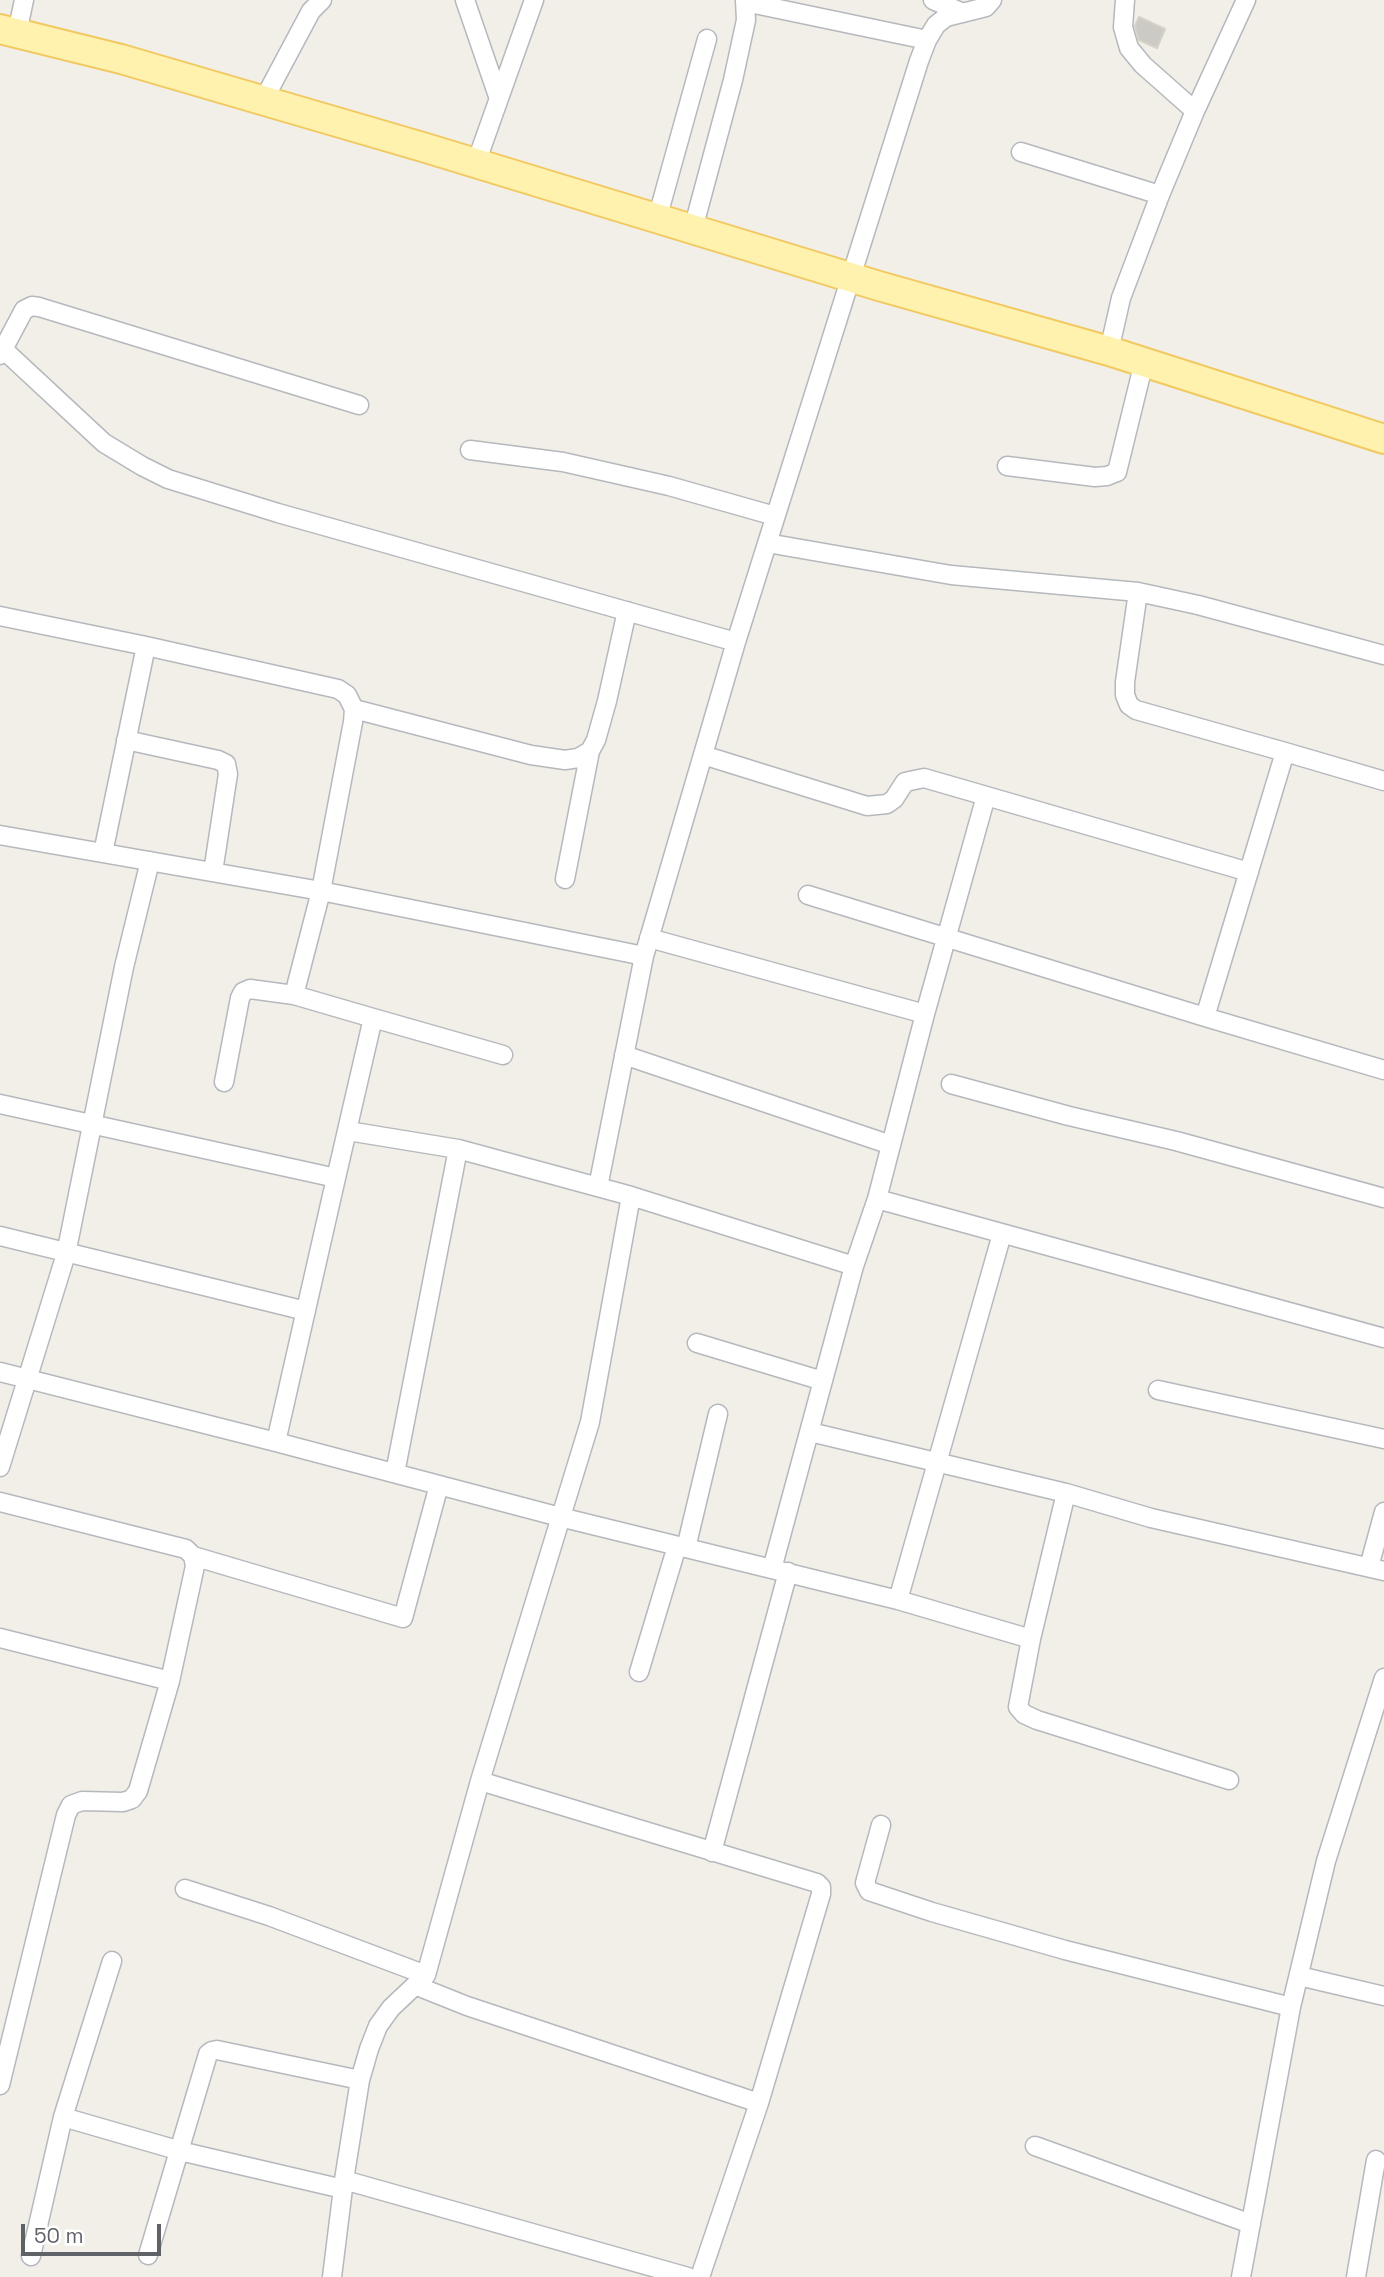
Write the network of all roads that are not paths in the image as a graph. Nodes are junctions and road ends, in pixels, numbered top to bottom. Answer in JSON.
{"nodes":[{"id":1,"x":24,"y":0,"type":"edge"},
{"id":2,"x":322,"y":0,"type":"edge"},
{"id":3,"x":465,"y":0,"type":"edge"},
{"id":4,"x":534,"y":0,"type":"edge"},
{"id":5,"x":933,"y":0,"type":"edge"},
{"id":6,"x":992,"y":0,"type":"edge"},
{"id":7,"x":1125,"y":0,"type":"edge"},
{"id":8,"x":1246,"y":0,"type":"edge"},
{"id":9,"x":745,"y":1,"type":"edge"},
{"id":10,"x":963,"y":13,"type":"junction"},
{"id":11,"x":8,"y":31,"type":"edge"},
{"id":12,"x":707,"y":39,"type":"dead end"},
{"id":13,"x":927,"y":40,"type":"junction"},
{"id":14,"x":498,"y":96,"type":"junction"},
{"id":15,"x":263,"y":101,"type":"junction"},
{"id":16,"x":1195,"y":111,"type":"junction"},
{"id":17,"x":1021,"y":152,"type":"dead end"},
{"id":18,"x":475,"y":163,"type":"junction"},
{"id":19,"x":1160,"y":195,"type":"junction"},
{"id":20,"x":657,"y":219,"type":"junction"},
{"id":21,"x":693,"y":229,"type":"junction"},
{"id":22,"x":850,"y":277,"type":"junction"},
{"id":23,"x":1109,"y":351,"type":"junction"},
{"id":24,"x":2,"y":353,"type":"edge"},
{"id":25,"x":1144,"y":362,"type":"junction"},
{"id":26,"x":359,"y":405,"type":"dead end"},
{"id":27,"x":1384,"y":439,"type":"edge"},
{"id":28,"x":470,"y":450,"type":"dead end"},
{"id":29,"x":1007,"y":466,"type":"dead end"},
{"id":30,"x":775,"y":516,"type":"junction"},
{"id":31,"x":767,"y":543,"type":"junction"},
{"id":32,"x":1138,"y":592,"type":"junction"},
{"id":33,"x":627,"y":611,"type":"junction"},
{"id":34,"x":0,"y":616,"type":"edge"},
{"id":35,"x":736,"y":642,"type":"junction"},
{"id":36,"x":146,"y":646,"type":"junction"},
{"id":37,"x":1384,"y":655,"type":"edge"},
{"id":38,"x":354,"y":709,"type":"junction"},
{"id":39,"x":126,"y":740,"type":"junction"},
{"id":40,"x":590,"y":751,"type":"junction"},
{"id":41,"x":1285,"y":752,"type":"junction"},
{"id":42,"x":703,"y":755,"type":"junction"},
{"id":43,"x":1384,"y":781,"type":"edge"},
{"id":44,"x":986,"y":796,"type":"junction"},
{"id":45,"x":0,"y":835,"type":"edge"},
{"id":46,"x":103,"y":853,"type":"junction"},
{"id":47,"x":150,"y":861,"type":"junction"},
{"id":48,"x":213,"y":872,"type":"junction"},
{"id":49,"x":1249,"y":872,"type":"junction"},
{"id":50,"x":565,"y":879,"type":"dead end"},
{"id":51,"x":321,"y":891,"type":"junction"},
{"id":52,"x":807,"y":895,"type":"dead end"},
{"id":53,"x":649,"y":938,"type":"junction"},
{"id":54,"x":947,"y":938,"type":"junction"},
{"id":55,"x":644,"y":956,"type":"junction"},
{"id":56,"x":294,"y":995,"type":"junction"},
{"id":57,"x":925,"y":1014,"type":"junction"},
{"id":58,"x":1205,"y":1017,"type":"junction"},
{"id":59,"x":373,"y":1018,"type":"junction"},
{"id":60,"x":503,"y":1055,"type":"dead end"},
{"id":61,"x":624,"y":1055,"type":"junction"},
{"id":62,"x":1384,"y":1070,"type":"edge"},
{"id":63,"x":224,"y":1082,"type":"dead end"},
{"id":64,"x":951,"y":1084,"type":"dead end"},
{"id":65,"x":0,"y":1104,"type":"edge"},
{"id":66,"x":93,"y":1124,"type":"junction"},
{"id":67,"x":348,"y":1131,"type":"junction"},
{"id":68,"x":891,"y":1145,"type":"junction"},
{"id":69,"x":458,"y":1149,"type":"junction"},
{"id":70,"x":336,"y":1178,"type":"junction"},
{"id":71,"x":598,"y":1187,"type":"junction"},
{"id":72,"x":631,"y":1196,"type":"junction"},
{"id":73,"x":1384,"y":1198,"type":"edge"},
{"id":74,"x":877,"y":1199,"type":"junction"},
{"id":75,"x":1002,"y":1234,"type":"junction"},
{"id":76,"x":0,"y":1236,"type":"edge"},
{"id":77,"x":66,"y":1254,"type":"junction"},
{"id":78,"x":854,"y":1266,"type":"junction"},
{"id":79,"x":306,"y":1311,"type":"junction"},
{"id":80,"x":1384,"y":1338,"type":"edge"},
{"id":81,"x":697,"y":1343,"type":"dead end"},
{"id":82,"x":0,"y":1372,"type":"edge"},
{"id":83,"x":28,"y":1380,"type":"junction"},
{"id":84,"x":823,"y":1381,"type":"junction"},
{"id":85,"x":1158,"y":1390,"type":"dead end"},
{"id":86,"x":718,"y":1415,"type":"dead end"},
{"id":87,"x":810,"y":1432,"type":"junction"},
{"id":88,"x":1384,"y":1439,"type":"edge"},
{"id":89,"x":276,"y":1442,"type":"junction"},
{"id":90,"x":938,"y":1462,"type":"junction"},
{"id":91,"x":0,"y":1467,"type":"edge"},
{"id":92,"x":395,"y":1473,"type":"junction"},
{"id":93,"x":439,"y":1485,"type":"junction"},
{"id":94,"x":1066,"y":1493,"type":"junction"},
{"id":95,"x":0,"y":1503,"type":"edge"},
{"id":96,"x":1384,"y":1512,"type":"edge"},
{"id":97,"x":560,"y":1517,"type":"junction"},
{"id":98,"x":682,"y":1547,"type":"junction"},
{"id":99,"x":193,"y":1556,"type":"junction"},
{"id":100,"x":1376,"y":1569,"type":"edge"},
{"id":101,"x":780,"y":1570,"type":"junction"},
{"id":102,"x":898,"y":1600,"type":"junction"},
{"id":103,"x":0,"y":1638,"type":"edge"},
{"id":104,"x":1031,"y":1639,"type":"junction"},
{"id":105,"x":639,"y":1672,"type":"dead end"},
{"id":106,"x":1384,"y":1678,"type":"edge"},
{"id":107,"x":170,"y":1681,"type":"junction"},
{"id":108,"x":1229,"y":1780,"type":"dead end"},
{"id":109,"x":480,"y":1782,"type":"junction"},
{"id":110,"x":881,"y":1825,"type":"dead end"},
{"id":111,"x":712,"y":1852,"type":"junction"},
{"id":112,"x":186,"y":1889,"type":"dead end"},
{"id":113,"x":112,"y":1961,"type":"dead end"},
{"id":114,"x":1298,"y":1976,"type":"junction"},
{"id":115,"x":421,"y":1980,"type":"junction"},
{"id":116,"x":1384,"y":1996,"type":"edge"},
{"id":117,"x":1291,"y":2007,"type":"junction"},
{"id":118,"x":360,"y":2080,"type":"junction"},
{"id":119,"x":0,"y":2085,"type":"edge"},
{"id":120,"x":759,"y":2103,"type":"junction"},
{"id":121,"x":63,"y":2117,"type":"junction"},
{"id":122,"x":1035,"y":2146,"type":"dead end"},
{"id":123,"x":179,"y":2151,"type":"junction"},
{"id":124,"x":1376,"y":2160,"type":"dead end"},
{"id":125,"x":344,"y":2185,"type":"junction"},
{"id":126,"x":1251,"y":2224,"type":"junction"},
{"id":127,"x":31,"y":2256,"type":"dead end"},
{"id":128,"x":148,"y":2256,"type":"dead end"},
{"id":129,"x":332,"y":2277,"type":"edge"},
{"id":130,"x":688,"y":2277,"type":"edge"},
{"id":131,"x":700,"y":2277,"type":"edge"},
{"id":132,"x":1241,"y":2277,"type":"edge"},
{"id":133,"x":1356,"y":2277,"type":"edge"}],
"edges":[{"from":1,"to":11,"type":"street"},
{"from":2,"to":15,"type":"street"},
{"from":3,"to":14,"type":"street"},
{"from":4,"to":14,"type":"street"},
{"from":5,"to":10,"type":"street"},
{"from":6,"to":10,"type":"street"},
{"from":7,"to":16,"type":"street"},
{"from":8,"to":16,"type":"street"},
{"from":9,"to":13,"type":"street"},
{"from":9,"to":21,"type":"street"},
{"from":10,"to":13,"type":"street"},
{"from":11,"to":15,"type":"main road"},
{"from":12,"to":20,"type":"street"},
{"from":13,"to":22,"type":"street"},
{"from":14,"to":18,"type":"street"},
{"from":15,"to":18,"type":"main road"},
{"from":16,"to":19,"type":"street"},
{"from":17,"to":19,"type":"street"},
{"from":18,"to":20,"type":"main road"},
{"from":19,"to":23,"type":"street"},
{"from":20,"to":21,"type":"main road"},
{"from":21,"to":22,"type":"main road"},
{"from":22,"to":23,"type":"main road"},
{"from":22,"to":30,"type":"street"},
{"from":23,"to":25,"type":"main road"},
{"from":24,"to":26,"type":"street"},
{"from":24,"to":33,"type":"street"},
{"from":25,"to":27,"type":"main road"},
{"from":25,"to":29,"type":"street"},
{"from":28,"to":30,"type":"street"},
{"from":30,"to":31,"type":"street"},
{"from":31,"to":32,"type":"street"},
{"from":31,"to":35,"type":"street"},
{"from":32,"to":37,"type":"street"},
{"from":32,"to":41,"type":"street"},
{"from":33,"to":35,"type":"street"},
{"from":33,"to":40,"type":"street"},
{"from":34,"to":36,"type":"street"},
{"from":35,"to":42,"type":"street"},
{"from":36,"to":38,"type":"street"},
{"from":36,"to":39,"type":"street"},
{"from":38,"to":40,"type":"street"},
{"from":38,"to":51,"type":"street"},
{"from":39,"to":46,"type":"street"},
{"from":39,"to":48,"type":"street"},
{"from":40,"to":50,"type":"street"},
{"from":41,"to":43,"type":"street"},
{"from":41,"to":49,"type":"street"},
{"from":42,"to":44,"type":"street"},
{"from":42,"to":53,"type":"street"},
{"from":44,"to":49,"type":"street"},
{"from":44,"to":54,"type":"street"},
{"from":45,"to":46,"type":"street"},
{"from":46,"to":47,"type":"street"},
{"from":47,"to":48,"type":"street"},
{"from":47,"to":66,"type":"street"},
{"from":48,"to":51,"type":"street"},
{"from":49,"to":58,"type":"street"},
{"from":51,"to":55,"type":"street"},
{"from":51,"to":56,"type":"street"},
{"from":52,"to":54,"type":"street"},
{"from":53,"to":55,"type":"street"},
{"from":53,"to":57,"type":"street"},
{"from":54,"to":57,"type":"street"},
{"from":54,"to":58,"type":"street"},
{"from":55,"to":61,"type":"street"},
{"from":56,"to":59,"type":"street"},
{"from":56,"to":63,"type":"street"},
{"from":57,"to":68,"type":"street"},
{"from":58,"to":62,"type":"street"},
{"from":59,"to":60,"type":"street"},
{"from":59,"to":67,"type":"street"},
{"from":61,"to":68,"type":"street"},
{"from":61,"to":71,"type":"street"},
{"from":64,"to":73,"type":"street"},
{"from":65,"to":66,"type":"street"},
{"from":66,"to":70,"type":"street"},
{"from":66,"to":77,"type":"street"},
{"from":67,"to":69,"type":"street"},
{"from":67,"to":70,"type":"street"},
{"from":68,"to":74,"type":"street"},
{"from":69,"to":71,"type":"street"},
{"from":69,"to":92,"type":"street"},
{"from":70,"to":79,"type":"street"},
{"from":71,"to":72,"type":"street"},
{"from":72,"to":78,"type":"street"},
{"from":72,"to":97,"type":"street"},
{"from":74,"to":75,"type":"street"},
{"from":74,"to":78,"type":"street"},
{"from":75,"to":80,"type":"street"},
{"from":75,"to":90,"type":"street"},
{"from":76,"to":77,"type":"street"},
{"from":77,"to":79,"type":"street"},
{"from":77,"to":83,"type":"street"},
{"from":78,"to":84,"type":"street"},
{"from":79,"to":89,"type":"street"},
{"from":81,"to":84,"type":"street"},
{"from":82,"to":83,"type":"street"},
{"from":83,"to":89,"type":"street"},
{"from":83,"to":91,"type":"street"},
{"from":84,"to":87,"type":"street"},
{"from":85,"to":88,"type":"street"},
{"from":86,"to":98,"type":"street"},
{"from":87,"to":90,"type":"street"},
{"from":87,"to":101,"type":"street"},
{"from":89,"to":92,"type":"street"},
{"from":90,"to":94,"type":"street"},
{"from":90,"to":102,"type":"street"},
{"from":92,"to":93,"type":"street"},
{"from":93,"to":97,"type":"street"},
{"from":93,"to":99,"type":"street"},
{"from":94,"to":100,"type":"street"},
{"from":94,"to":104,"type":"street"},
{"from":95,"to":99,"type":"street"},
{"from":96,"to":100,"type":"street"},
{"from":97,"to":98,"type":"street"},
{"from":97,"to":109,"type":"street"},
{"from":98,"to":101,"type":"street"},
{"from":98,"to":105,"type":"street"},
{"from":99,"to":107,"type":"street"},
{"from":101,"to":102,"type":"street"},
{"from":101,"to":111,"type":"street"},
{"from":102,"to":104,"type":"street"},
{"from":103,"to":107,"type":"street"},
{"from":104,"to":108,"type":"street"},
{"from":106,"to":114,"type":"street"},
{"from":107,"to":119,"type":"street"},
{"from":109,"to":111,"type":"street"},
{"from":109,"to":115,"type":"street"},
{"from":110,"to":117,"type":"street"},
{"from":111,"to":120,"type":"street"},
{"from":112,"to":115,"type":"street"},
{"from":113,"to":121,"type":"street"},
{"from":114,"to":116,"type":"street"},
{"from":114,"to":117,"type":"street"},
{"from":115,"to":118,"type":"street"},
{"from":115,"to":120,"type":"street"},
{"from":117,"to":126,"type":"street"},
{"from":118,"to":123,"type":"street"},
{"from":118,"to":125,"type":"street"},
{"from":120,"to":131,"type":"street"},
{"from":121,"to":123,"type":"street"},
{"from":121,"to":127,"type":"street"},
{"from":122,"to":126,"type":"street"},
{"from":123,"to":125,"type":"street"},
{"from":123,"to":128,"type":"street"},
{"from":124,"to":133,"type":"street"},
{"from":125,"to":129,"type":"street"},
{"from":125,"to":130,"type":"street"},
{"from":126,"to":132,"type":"street"}]}
